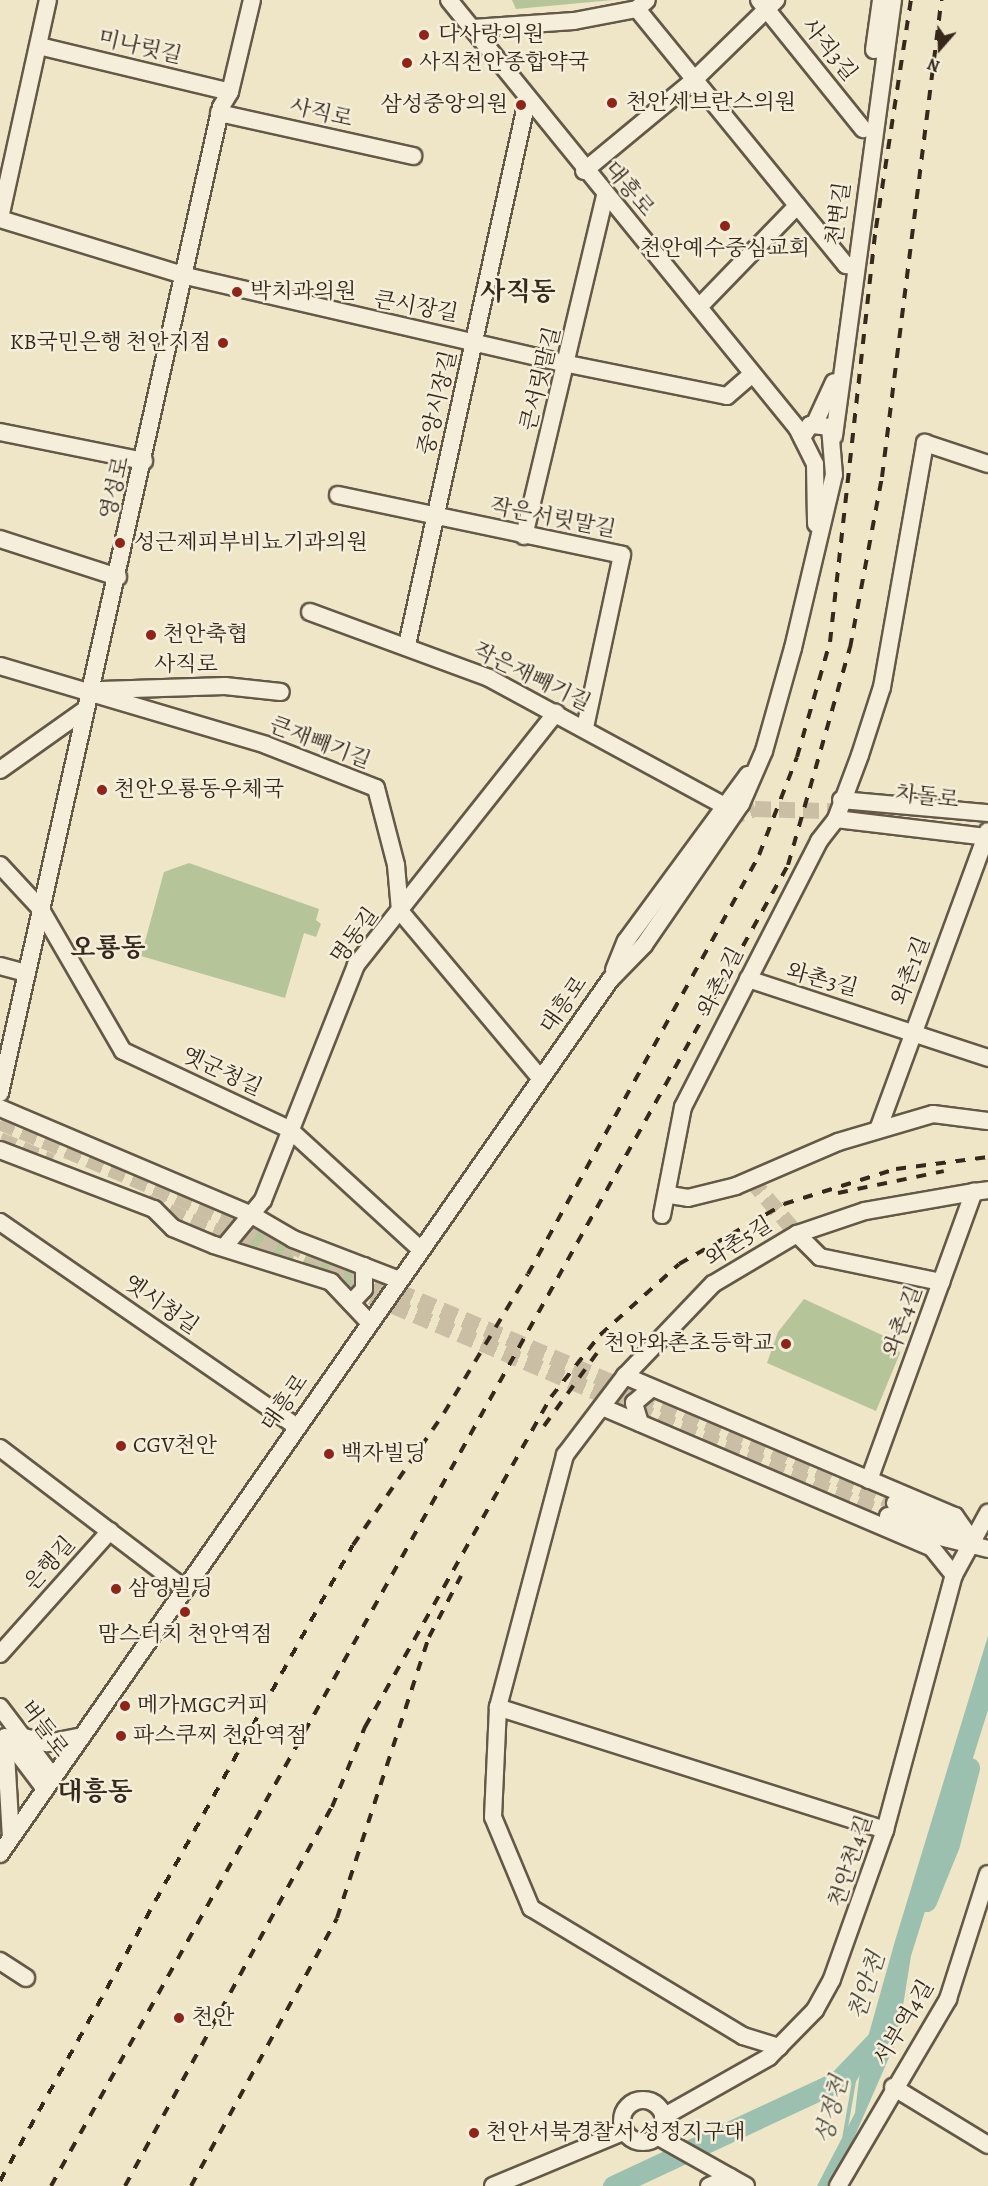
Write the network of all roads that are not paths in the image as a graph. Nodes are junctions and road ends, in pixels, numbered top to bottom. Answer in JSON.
{"nodes":[{"id":1,"x":48,"y":0,"type":"edge"},
{"id":2,"x":252,"y":0,"type":"edge"},
{"id":3,"x":449,"y":0,"type":"edge"},
{"id":4,"x":881,"y":0,"type":"edge"},
{"id":5,"x":893,"y":0,"type":"edge"},
{"id":6,"x":767,"y":3,"type":"edge"},
{"id":7,"x":642,"y":4,"type":"edge"},
{"id":8,"x":473,"y":28,"type":"junction"},
{"id":9,"x":39,"y":46,"type":"junction"},
{"id":10,"x":694,"y":80,"type":"junction"},
{"id":11,"x":230,"y":92,"type":"junction"},
{"id":12,"x":527,"y":101,"type":"junction"},
{"id":13,"x":219,"y":113,"type":"junction"},
{"id":14,"x":863,"y":129,"type":"junction"},
{"id":15,"x":412,"y":156,"type":"dead end"},
{"id":16,"x":584,"y":171,"type":"junction"},
{"id":17,"x":605,"y":197,"type":"junction"},
{"id":18,"x":798,"y":206,"type":"junction"},
{"id":19,"x":0,"y":219,"type":"edge"},
{"id":20,"x":850,"y":266,"type":"junction"},
{"id":21,"x":186,"y":276,"type":"junction"},
{"id":22,"x":699,"y":307,"type":"junction"},
{"id":23,"x":475,"y":340,"type":"junction"},
{"id":24,"x":568,"y":364,"type":"junction"},
{"id":25,"x":752,"y":374,"type":"junction"},
{"id":26,"x":0,"y":432,"type":"edge"},
{"id":27,"x":809,"y":435,"type":"junction"},
{"id":28,"x":835,"y":438,"type":"junction"},
{"id":29,"x":144,"y":460,"type":"junction"},
{"id":30,"x":988,"y":464,"type":"edge"},
{"id":31,"x":338,"y":495,"type":"dead end"},
{"id":32,"x":435,"y":517,"type":"junction"},
{"id":33,"x":524,"y":536,"type":"junction"},
{"id":34,"x":0,"y":538,"type":"edge"},
{"id":35,"x":815,"y":551,"type":"junction"},
{"id":36,"x":118,"y":577,"type":"junction"},
{"id":37,"x":310,"y":612,"type":"dead end"},
{"id":38,"x":407,"y":645,"type":"junction"},
{"id":39,"x":0,"y":666,"type":"edge"},
{"id":40,"x":92,"y":690,"type":"junction"},
{"id":41,"x":281,"y":692,"type":"dead end"},
{"id":42,"x":83,"y":711,"type":"junction"},
{"id":43,"x":556,"y":713,"type":"junction"},
{"id":44,"x":585,"y":727,"type":"junction"},
{"id":45,"x":757,"y":764,"type":"junction"},
{"id":46,"x":0,"y":770,"type":"edge"},
{"id":47,"x":841,"y":800,"type":"junction"},
{"id":48,"x":723,"y":805,"type":"junction"},
{"id":49,"x":861,"y":812,"type":"tunnel mouth"},
{"id":50,"x":988,"y":813,"type":"edge"},
{"id":51,"x":836,"y":819,"type":"junction"},
{"id":52,"x":713,"y":831,"type":"tunnel mouth"},
{"id":53,"x":987,"y":832,"type":"edge"},
{"id":54,"x":0,"y":865,"type":"edge"},
{"id":55,"x":40,"y":908,"type":"junction"},
{"id":56,"x":400,"y":911,"type":"junction"},
{"id":57,"x":0,"y":966,"type":"edge"},
{"id":58,"x":26,"y":973,"type":"junction"},
{"id":59,"x":748,"y":979,"type":"junction"},
{"id":60,"x":610,"y":980,"type":"junction"},
{"id":61,"x":913,"y":1030,"type":"junction"},
{"id":62,"x":988,"y":1058,"type":"edge"},
{"id":63,"x":540,"y":1078,"type":"junction"},
{"id":64,"x":0,"y":1093,"type":"edge"},
{"id":65,"x":0,"y":1108,"type":"edge"},
{"id":66,"x":988,"y":1121,"type":"edge"},
{"id":67,"x":879,"y":1127,"type":"junction"},
{"id":68,"x":290,"y":1129,"type":"junction"},
{"id":69,"x":0,"y":1150,"type":"edge"},
{"id":70,"x":981,"y":1191,"type":"edge"},
{"id":71,"x":670,"y":1195,"type":"junction"},
{"id":72,"x":252,"y":1215,"type":"junction"},
{"id":73,"x":662,"y":1215,"type":"dead end"},
{"id":74,"x":0,"y":1222,"type":"edge"},
{"id":75,"x":797,"y":1234,"type":"junction"},
{"id":76,"x":225,"y":1246,"type":"junction"},
{"id":77,"x":420,"y":1249,"type":"junction"},
{"id":78,"x":364,"y":1266,"type":"junction"},
{"id":79,"x":399,"y":1280,"type":"junction"},
{"id":80,"x":941,"y":1282,"type":"junction"},
{"id":81,"x":351,"y":1303,"type":"junction"},
{"id":82,"x":369,"y":1322,"type":"junction"},
{"id":83,"x":625,"y":1376,"type":"junction"},
{"id":84,"x":652,"y":1388,"type":"junction"},
{"id":85,"x":602,"y":1407,"type":"junction"},
{"id":86,"x":640,"y":1423,"type":"junction"},
{"id":87,"x":297,"y":1427,"type":"junction"},
{"id":88,"x":0,"y":1448,"type":"edge"},
{"id":89,"x":869,"y":1480,"type":"junction"},
{"id":90,"x":891,"y":1510,"type":"tunnel mouth"},
{"id":91,"x":988,"y":1513,"type":"edge"},
{"id":92,"x":110,"y":1531,"type":"junction"},
{"id":93,"x":982,"y":1547,"type":"edge"},
{"id":94,"x":954,"y":1575,"type":"junction"},
{"id":95,"x":185,"y":1589,"type":"junction"},
{"id":96,"x":0,"y":1654,"type":"edge"},
{"id":97,"x":0,"y":1707,"type":"edge"},
{"id":98,"x":498,"y":1707,"type":"junction"},
{"id":99,"x":2,"y":1734,"type":"edge"},
{"id":100,"x":82,"y":1736,"type":"junction"},
{"id":101,"x":24,"y":1737,"type":"junction"},
{"id":102,"x":49,"y":1783,"type":"junction"},
{"id":103,"x":885,"y":1830,"type":"junction"},
{"id":104,"x":11,"y":1838,"type":"junction"},
{"id":105,"x":0,"y":1854,"type":"edge"},
{"id":106,"x":988,"y":1875,"type":"edge"},
{"id":107,"x":0,"y":1961,"type":"edge"},
{"id":108,"x":26,"y":1978,"type":"dead end"},
{"id":109,"x":779,"y":2047,"type":"junction"},
{"id":110,"x":893,"y":2087,"type":"junction"},
{"id":111,"x":663,"y":2117,"type":"junction"},
{"id":112,"x":624,"y":2131,"type":"junction"},
{"id":113,"x":657,"y":2136,"type":"junction"},
{"id":114,"x":988,"y":2145,"type":"edge"},
{"id":115,"x":727,"y":2175,"type":"junction"},
{"id":116,"x":524,"y":2179,"type":"edge"},
{"id":117,"x":493,"y":2186,"type":"edge"},
{"id":118,"x":709,"y":2186,"type":"edge"},
{"id":119,"x":746,"y":2186,"type":"edge"},
{"id":120,"x":838,"y":2186,"type":"edge"}],
"edges":[{"from":1,"to":9,"type":"street"},
{"from":2,"to":11,"type":"street","name":"영성로"},
{"from":3,"to":8,"type":"street","name":"대흥로"},
{"from":4,"to":14,"type":"street","name":"천변길"},
{"from":5,"to":20,"type":"street","name":"천변길"},
{"from":6,"to":10,"type":"street"},
{"from":6,"to":14,"type":"street","name":"사직3길"},
{"from":7,"to":8,"type":"street"},
{"from":7,"to":10,"type":"street"},
{"from":8,"to":12,"type":"street","name":"대흥로"},
{"from":9,"to":11,"type":"street","name":"미나릿길"},
{"from":9,"to":19,"type":"street"},
{"from":10,"to":16,"type":"street"},
{"from":10,"to":18,"type":"street"},
{"from":11,"to":13,"type":"street","name":"영성로"},
{"from":12,"to":16,"type":"street","name":"대흥로"},
{"from":12,"to":23,"type":"street","name":"중앙시장길"},
{"from":13,"to":15,"type":"street","name":"사직로"},
{"from":13,"to":21,"type":"street","name":"영성로"},
{"from":14,"to":20,"type":"street","name":"천변길"},
{"from":16,"to":17,"type":"street","name":"대흥로"},
{"from":17,"to":22,"type":"street","name":"대흥로"},
{"from":17,"to":24,"type":"street","name":"큰서릿말길"},
{"from":18,"to":20,"type":"street"},
{"from":18,"to":22,"type":"street"},
{"from":19,"to":21,"type":"street","name":"큰시장길"},
{"from":20,"to":27,"type":"street","name":"천변길"},
{"from":20,"to":28,"type":"street","name":"천변길"},
{"from":21,"to":23,"type":"street","name":"큰시장길"},
{"from":21,"to":29,"type":"street","name":"영성로"},
{"from":22,"to":25,"type":"street","name":"대흥로"},
{"from":23,"to":24,"type":"street","name":"큰시장길"},
{"from":23,"to":32,"type":"street","name":"중앙시장길"},
{"from":24,"to":25,"type":"street","name":"큰시장길"},
{"from":24,"to":33,"type":"street","name":"큰서릿말길"},
{"from":25,"to":27,"type":"street","name":"대흥로"},
{"from":26,"to":29,"type":"street"},
{"from":27,"to":28,"type":"street","name":"대흥로"},
{"from":27,"to":28,"type":"street"},
{"from":27,"to":35,"type":"street"},
{"from":28,"to":35,"type":"street","name":"천변길"},
{"from":29,"to":36,"type":"street","name":"영성로"},
{"from":30,"to":47,"type":"street","name":"와촌2길"},
{"from":31,"to":32,"type":"street","name":"작은서릿말길"},
{"from":32,"to":33,"type":"street","name":"작은서릿말길"},
{"from":32,"to":38,"type":"street","name":"중앙시장길"},
{"from":33,"to":44,"type":"street","name":"작은서릿말길"},
{"from":34,"to":36,"type":"street"},
{"from":35,"to":45,"type":"street","name":"대흥로"},
{"from":36,"to":40,"type":"street","name":"영성로"},
{"from":37,"to":38,"type":"street","name":"작은재빼기길"},
{"from":38,"to":43,"type":"street","name":"작은재빼기길"},
{"from":39,"to":40,"type":"street"},
{"from":40,"to":41,"type":"street","name":"사직로"},
{"from":40,"to":42,"type":"street","name":"영성로"},
{"from":40,"to":56,"type":"street","name":"큰재빼기길"},
{"from":42,"to":46,"type":"street"},
{"from":42,"to":55,"type":"street","name":"영성로"},
{"from":43,"to":44,"type":"street","name":"작은재빼기길"},
{"from":43,"to":56,"type":"street","name":"명동길"},
{"from":44,"to":48,"type":"street","name":"작은재빼기길"},
{"from":45,"to":48,"type":"street","name":"대흥로"},
{"from":45,"to":60,"type":"street","name":"대흥로"},
{"from":47,"to":50,"type":"street"},
{"from":47,"to":51,"type":"street","name":"와촌2길"},
{"from":48,"to":60,"type":"street","name":"대흥로"},
{"from":49,"to":53,"type":"street","name":"차돌로"},
{"from":51,"to":53,"type":"street"},
{"from":51,"to":59,"type":"street","name":"와촌2길"},
{"from":52,"to":60,"type":"street"},
{"from":53,"to":61,"type":"street","name":"와촌1길"},
{"from":54,"to":55,"type":"street","name":"옛군청길"},
{"from":55,"to":58,"type":"street","name":"영성로"},
{"from":55,"to":68,"type":"street","name":"옛군청길"},
{"from":56,"to":63,"type":"street"},
{"from":56,"to":68,"type":"street","name":"명동길"},
{"from":57,"to":58,"type":"street"},
{"from":58,"to":64,"type":"street","name":"영성로"},
{"from":59,"to":61,"type":"street","name":"와촌3길"},
{"from":59,"to":71,"type":"street","name":"와촌2길"},
{"from":60,"to":63,"type":"street","name":"대흥로"},
{"from":61,"to":62,"type":"street","name":"와촌3길"},
{"from":61,"to":67,"type":"street","name":"와촌1길"},
{"from":63,"to":77,"type":"street","name":"대흥로"},
{"from":65,"to":72,"type":"street"},
{"from":66,"to":67,"type":"street"},
{"from":67,"to":71,"type":"street"},
{"from":68,"to":72,"type":"street","name":"명동길"},
{"from":68,"to":77,"type":"street","name":"옛군청길"},
{"from":69,"to":76,"type":"street"},
{"from":70,"to":75,"type":"street"},
{"from":70,"to":80,"type":"street","name":"와촌4길"},
{"from":71,"to":73,"type":"street","name":"와촌2길"},
{"from":72,"to":76,"type":"street","name":"명동길"},
{"from":72,"to":78,"type":"street"},
{"from":74,"to":87,"type":"street","name":"옛시청길"},
{"from":75,"to":80,"type":"street","name":"와촌5길"},
{"from":75,"to":83,"type":"street","name":"와촌5길"},
{"from":76,"to":81,"type":"street"},
{"from":77,"to":79,"type":"street","name":"대흥로"},
{"from":78,"to":79,"type":"street"},
{"from":78,"to":81,"type":"street"},
{"from":79,"to":82,"type":"street","name":"대흥로"},
{"from":80,"to":89,"type":"street","name":"와촌4길"},
{"from":81,"to":82,"type":"street"},
{"from":82,"to":87,"type":"street","name":"대흥로"},
{"from":83,"to":84,"type":"street"},
{"from":83,"to":85,"type":"street","name":"와촌5길"},
{"from":84,"to":86,"type":"street"},
{"from":84,"to":89,"type":"street"},
{"from":85,"to":86,"type":"street"},
{"from":85,"to":98,"type":"street","name":"와촌5길"},
{"from":86,"to":94,"type":"street"},
{"from":87,"to":95,"type":"street","name":"대흥로"},
{"from":88,"to":92,"type":"street","name":"은행길"},
{"from":89,"to":93,"type":"street"},
{"from":90,"to":93,"type":"street"},
{"from":91,"to":93,"type":"street","name":"천안천4길"},
{"from":92,"to":95,"type":"street","name":"은행길"},
{"from":92,"to":96,"type":"street","name":"은행길"},
{"from":93,"to":94,"type":"street","name":"천안천4길"},
{"from":94,"to":103,"type":"street","name":"천안천4길"},
{"from":95,"to":100,"type":"street","name":"대흥로"},
{"from":97,"to":101,"type":"street","name":"버들로"},
{"from":98,"to":103,"type":"street"},
{"from":98,"to":109,"type":"street","name":"와촌5길"},
{"from":99,"to":102,"type":"street","name":"버들로"},
{"from":99,"to":104,"type":"street"},
{"from":100,"to":101,"type":"street"},
{"from":100,"to":102,"type":"street","name":"대흥로"},
{"from":101,"to":102,"type":"street","name":"버들로"},
{"from":102,"to":104,"type":"street","name":"대흥로"},
{"from":103,"to":109,"type":"street","name":"천안천4길"},
{"from":104,"to":105,"type":"street","name":"대흥로"},
{"from":106,"to":110,"type":"street","name":"서부역4길"},
{"from":107,"to":108,"type":"street"},
{"from":109,"to":111,"type":"street","name":"천안천4길"},
{"from":110,"to":114,"type":"street"},
{"from":110,"to":120,"type":"street","name":"서부역4길"},
{"from":111,"to":112,"type":"street"},
{"from":111,"to":113,"type":"street"},
{"from":112,"to":113,"type":"street"},
{"from":112,"to":116,"type":"street"},
{"from":113,"to":115,"type":"street"},
{"from":115,"to":118,"type":"street"},
{"from":115,"to":119,"type":"street"},
{"from":116,"to":117,"type":"street"}]}
